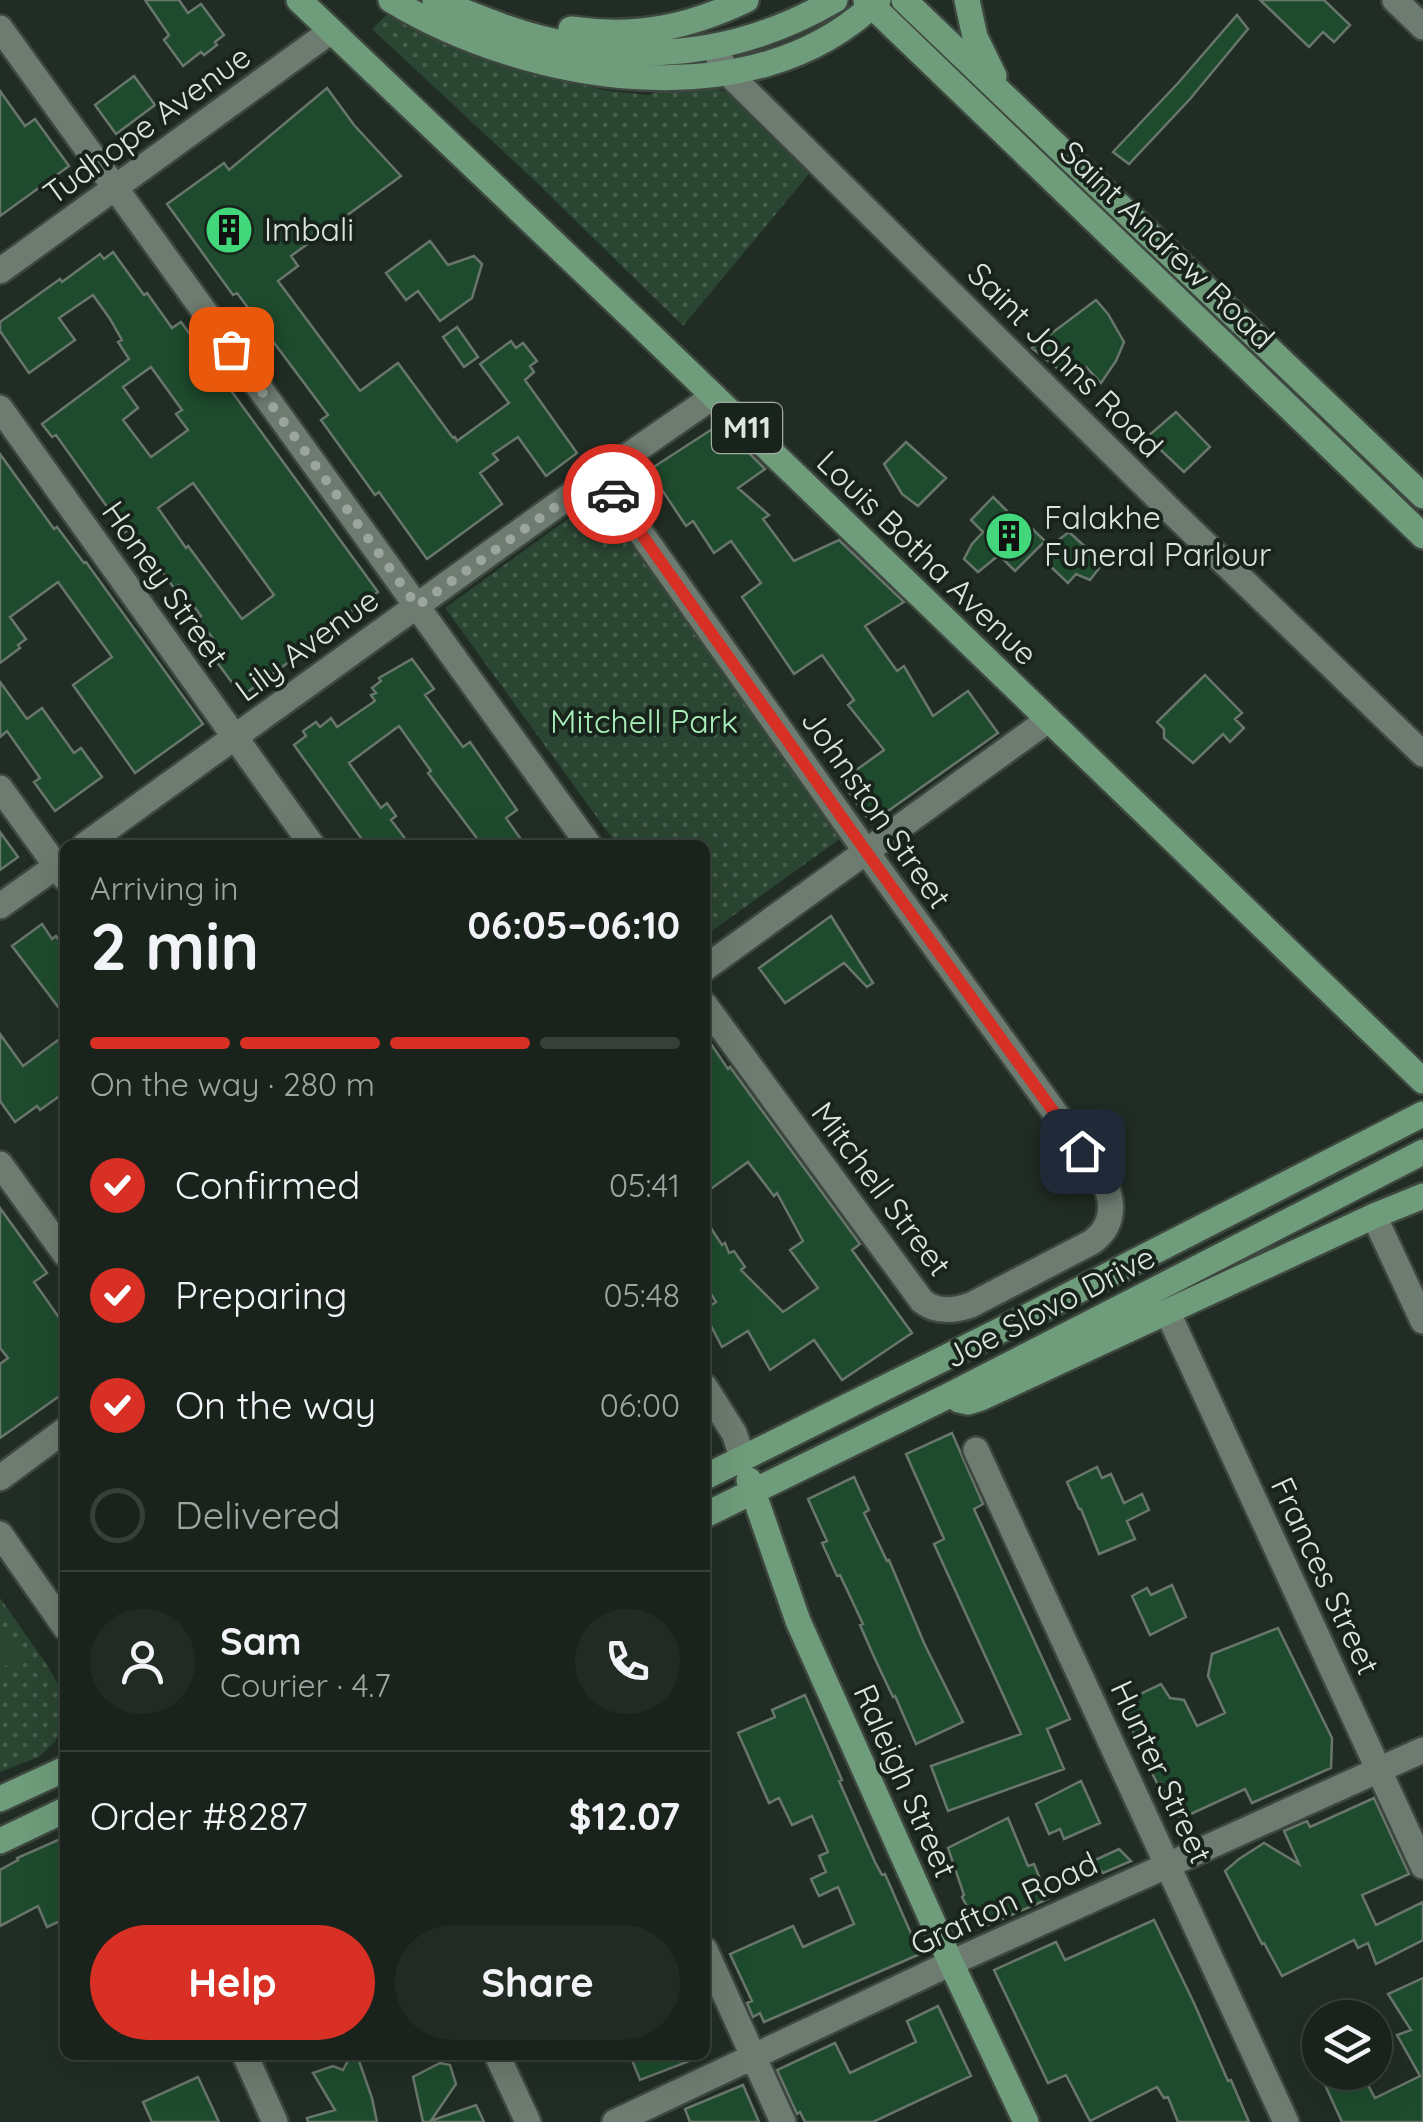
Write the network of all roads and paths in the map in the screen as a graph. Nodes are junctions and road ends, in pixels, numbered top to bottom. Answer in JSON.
{"nodes":[{"id":1,"x":299,"y":0,"type":"edge"},
{"id":2,"x":390,"y":0,"type":"edge"},
{"id":3,"x":435,"y":0,"type":"edge"},
{"id":4,"x":746,"y":0,"type":"edge"},
{"id":5,"x":835,"y":0,"type":"edge"},
{"id":6,"x":904,"y":0,"type":"edge"},
{"id":7,"x":967,"y":0,"type":"edge"},
{"id":8,"x":1395,"y":0,"type":"edge"},
{"id":9,"x":872,"y":2,"type":"edge"},
{"id":10,"x":501,"y":25,"type":"junction"},
{"id":11,"x":1423,"y":27,"type":"edge"},
{"id":12,"x":0,"y":28,"type":"edge"},
{"id":13,"x":331,"y":31,"type":"junction"},
{"id":14,"x":712,"y":48,"type":"junction"},
{"id":15,"x":726,"y":72,"type":"junction"},
{"id":16,"x":1029,"y":118,"type":"junction"},
{"id":17,"x":115,"y":189,"type":"junction"},
{"id":18,"x":0,"y":271,"type":"edge"},
{"id":19,"x":714,"y":396,"type":"junction"},
{"id":20,"x":0,"y":408,"type":"edge"},
{"id":21,"x":600,"y":475,"type":"junction"},
{"id":22,"x":1423,"y":496,"type":"edge"},
{"id":23,"x":1423,"y":536,"type":"edge"},
{"id":24,"x":417,"y":606,"type":"junction"},
{"id":25,"x":1048,"y":720,"type":"junction"},
{"id":26,"x":234,"y":738,"type":"junction"},
{"id":27,"x":1423,"y":754,"type":"edge"},
{"id":28,"x":0,"y":788,"type":"edge"},
{"id":29,"x":93,"y":840,"type":"edge"},
{"id":30,"x":308,"y":840,"type":"edge"},
{"id":31,"x":586,"y":840,"type":"edge"},
{"id":32,"x":865,"y":850,"type":"junction"},
{"id":33,"x":60,"y":865,"type":"edge"},
{"id":34,"x":60,"y":869,"type":"edge"},
{"id":35,"x":0,"y":906,"type":"edge"},
{"id":36,"x":710,"y":964,"type":"edge"},
{"id":37,"x":710,"y":1012,"type":"edge"},
{"id":38,"x":1423,"y":1081,"type":"edge"},
{"id":39,"x":1423,"y":1114,"type":"edge"},
{"id":40,"x":1423,"y":1152,"type":"edge"},
{"id":41,"x":0,"y":1164,"type":"edge"},
{"id":42,"x":1102,"y":1180,"type":"joint"},
{"id":43,"x":1423,"y":1196,"type":"edge"},
{"id":44,"x":1374,"y":1216,"type":"junction"},
{"id":45,"x":60,"y":1247,"type":"edge"},
{"id":46,"x":1168,"y":1313,"type":"junction"},
{"id":47,"x":1423,"y":1321,"type":"edge"},
{"id":48,"x":710,"y":1394,"type":"edge"},
{"id":49,"x":952,"y":1394,"type":"junction"},
{"id":50,"x":60,"y":1434,"type":"edge"},
{"id":51,"x":976,"y":1450,"type":"dead end"},
{"id":52,"x":743,"y":1459,"type":"junction"},
{"id":53,"x":710,"y":1474,"type":"edge"},
{"id":54,"x":0,"y":1478,"type":"edge"},
{"id":55,"x":753,"y":1492,"type":"junction"},
{"id":56,"x":710,"y":1514,"type":"edge"},
{"id":57,"x":0,"y":1534,"type":"edge"},
{"id":58,"x":60,"y":1620,"type":"edge"},
{"id":59,"x":1423,"y":1750,"type":"edge"},
{"id":60,"x":1378,"y":1769,"type":"junction"},
{"id":61,"x":60,"y":1771,"type":"edge"},
{"id":62,"x":0,"y":1798,"type":"edge"},
{"id":63,"x":60,"y":1812,"type":"edge"},
{"id":64,"x":0,"y":1842,"type":"edge"},
{"id":65,"x":1169,"y":1864,"type":"junction"},
{"id":66,"x":1423,"y":1866,"type":"edge"},
{"id":67,"x":710,"y":1961,"type":"edge"},
{"id":68,"x":951,"y":1963,"type":"junction"},
{"id":69,"x":754,"y":2057,"type":"junction"},
{"id":70,"x":248,"y":2060,"type":"edge"},
{"id":71,"x":500,"y":2060,"type":"edge"},
{"id":72,"x":275,"y":2122,"type":"edge"},
{"id":73,"x":528,"y":2122,"type":"edge"},
{"id":74,"x":615,"y":2122,"type":"edge"},
{"id":75,"x":783,"y":2122,"type":"edge"},
{"id":76,"x":1026,"y":2122,"type":"edge"},
{"id":77,"x":1286,"y":2122,"type":"edge"}],
"edges":[{"from":1,"to":13,"type":"main road","name":"Louis Botha Avenue","number":"M11"},
{"from":2,"to":15,"type":"main road"},
{"from":3,"to":10,"type":"main road"},
{"from":4,"to":10,"type":"main road"},
{"from":5,"to":14,"type":"main road"},
{"from":6,"to":16,"type":"main road","name":"Saint Andrew Road"},
{"from":7,"to":16,"type":"main road"},
{"from":8,"to":11,"type":"street"},
{"from":9,"to":15,"type":"main road"},
{"from":9,"to":23,"type":"main road","name":"Saint Andrew Road"},
{"from":10,"to":14,"type":"main road"},
{"from":12,"to":17,"type":"street"},
{"from":13,"to":17,"type":"street","name":"Tudhope Avenue"},
{"from":13,"to":19,"type":"main road","name":"Louis Botha Avenue","number":"M11"},
{"from":14,"to":15,"type":"street","name":"Saint Johns Road"},
{"from":15,"to":27,"type":"street","name":"Saint Johns Road"},
{"from":16,"to":22,"type":"main road","name":"Saint Andrew Road"},
{"from":17,"to":18,"type":"street","name":"Tudhope Avenue"},
{"from":17,"to":24,"type":"street"},
{"from":19,"to":21,"type":"street","name":"Lily Avenue"},
{"from":19,"to":25,"type":"main road","name":"Louis Botha Avenue","number":"M11"},
{"from":20,"to":26,"type":"street","name":"Honey Street"},
{"from":21,"to":24,"type":"street","name":"Lily Avenue"},
{"from":21,"to":32,"type":"street","name":"Johnston Street"},
{"from":24,"to":26,"type":"street","name":"Lily Avenue"},
{"from":24,"to":31,"type":"street"},
{"from":25,"to":32,"type":"street"},
{"from":25,"to":38,"type":"main road","name":"Louis Botha Avenue","number":"M11"},
{"from":26,"to":29,"type":"street","name":"Lily Avenue"},
{"from":26,"to":30,"type":"street","name":"Honey Street"},
{"from":28,"to":33,"type":"street"},
{"from":32,"to":36,"type":"street"},
{"from":32,"to":42,"type":"street","name":"Johnston Street"},
{"from":34,"to":35,"type":"street"},
{"from":37,"to":42,"type":"street","name":"Mitchell Street"},
{"from":39,"to":52,"type":"main road","name":"Joe Slovo Drive"},
{"from":40,"to":49,"type":"main road","name":"Joe Slovo Drive"},
{"from":41,"to":45,"type":"street"},
{"from":43,"to":44,"type":"main road"},
{"from":44,"to":46,"type":"main road"},
{"from":44,"to":47,"type":"street"},
{"from":46,"to":49,"type":"main road"},
{"from":46,"to":60,"type":"street","name":"Frances Street"},
{"from":48,"to":52,"type":"street"},
{"from":49,"to":55,"type":"main road","name":"Joe Slovo Drive"},
{"from":50,"to":54,"type":"street"},
{"from":51,"to":65,"type":"street","name":"Hunter Street"},
{"from":52,"to":53,"type":"main road","name":"Joe Slovo Drive"},
{"from":52,"to":55,"type":"main road","name":"Raleigh Street"},
{"from":55,"to":56,"type":"main road","name":"Joe Slovo Drive"},
{"from":55,"to":68,"type":"main road","name":"Raleigh Street"},
{"from":57,"to":58,"type":"street"},
{"from":59,"to":60,"type":"street","name":"Grafton Road"},
{"from":60,"to":65,"type":"street","name":"Grafton Road"},
{"from":60,"to":66,"type":"street","name":"Frances Street"},
{"from":61,"to":62,"type":"main road"},
{"from":63,"to":64,"type":"main road"},
{"from":65,"to":68,"type":"street","name":"Grafton Road"},
{"from":65,"to":77,"type":"street","name":"Hunter Street"},
{"from":67,"to":69,"type":"street"},
{"from":68,"to":69,"type":"street","name":"Grafton Road"},
{"from":68,"to":76,"type":"main road","name":"Raleigh Street"},
{"from":69,"to":74,"type":"street","name":"Grafton Road"},
{"from":69,"to":75,"type":"street"},
{"from":70,"to":72,"type":"street"},
{"from":71,"to":73,"type":"street"}]}
